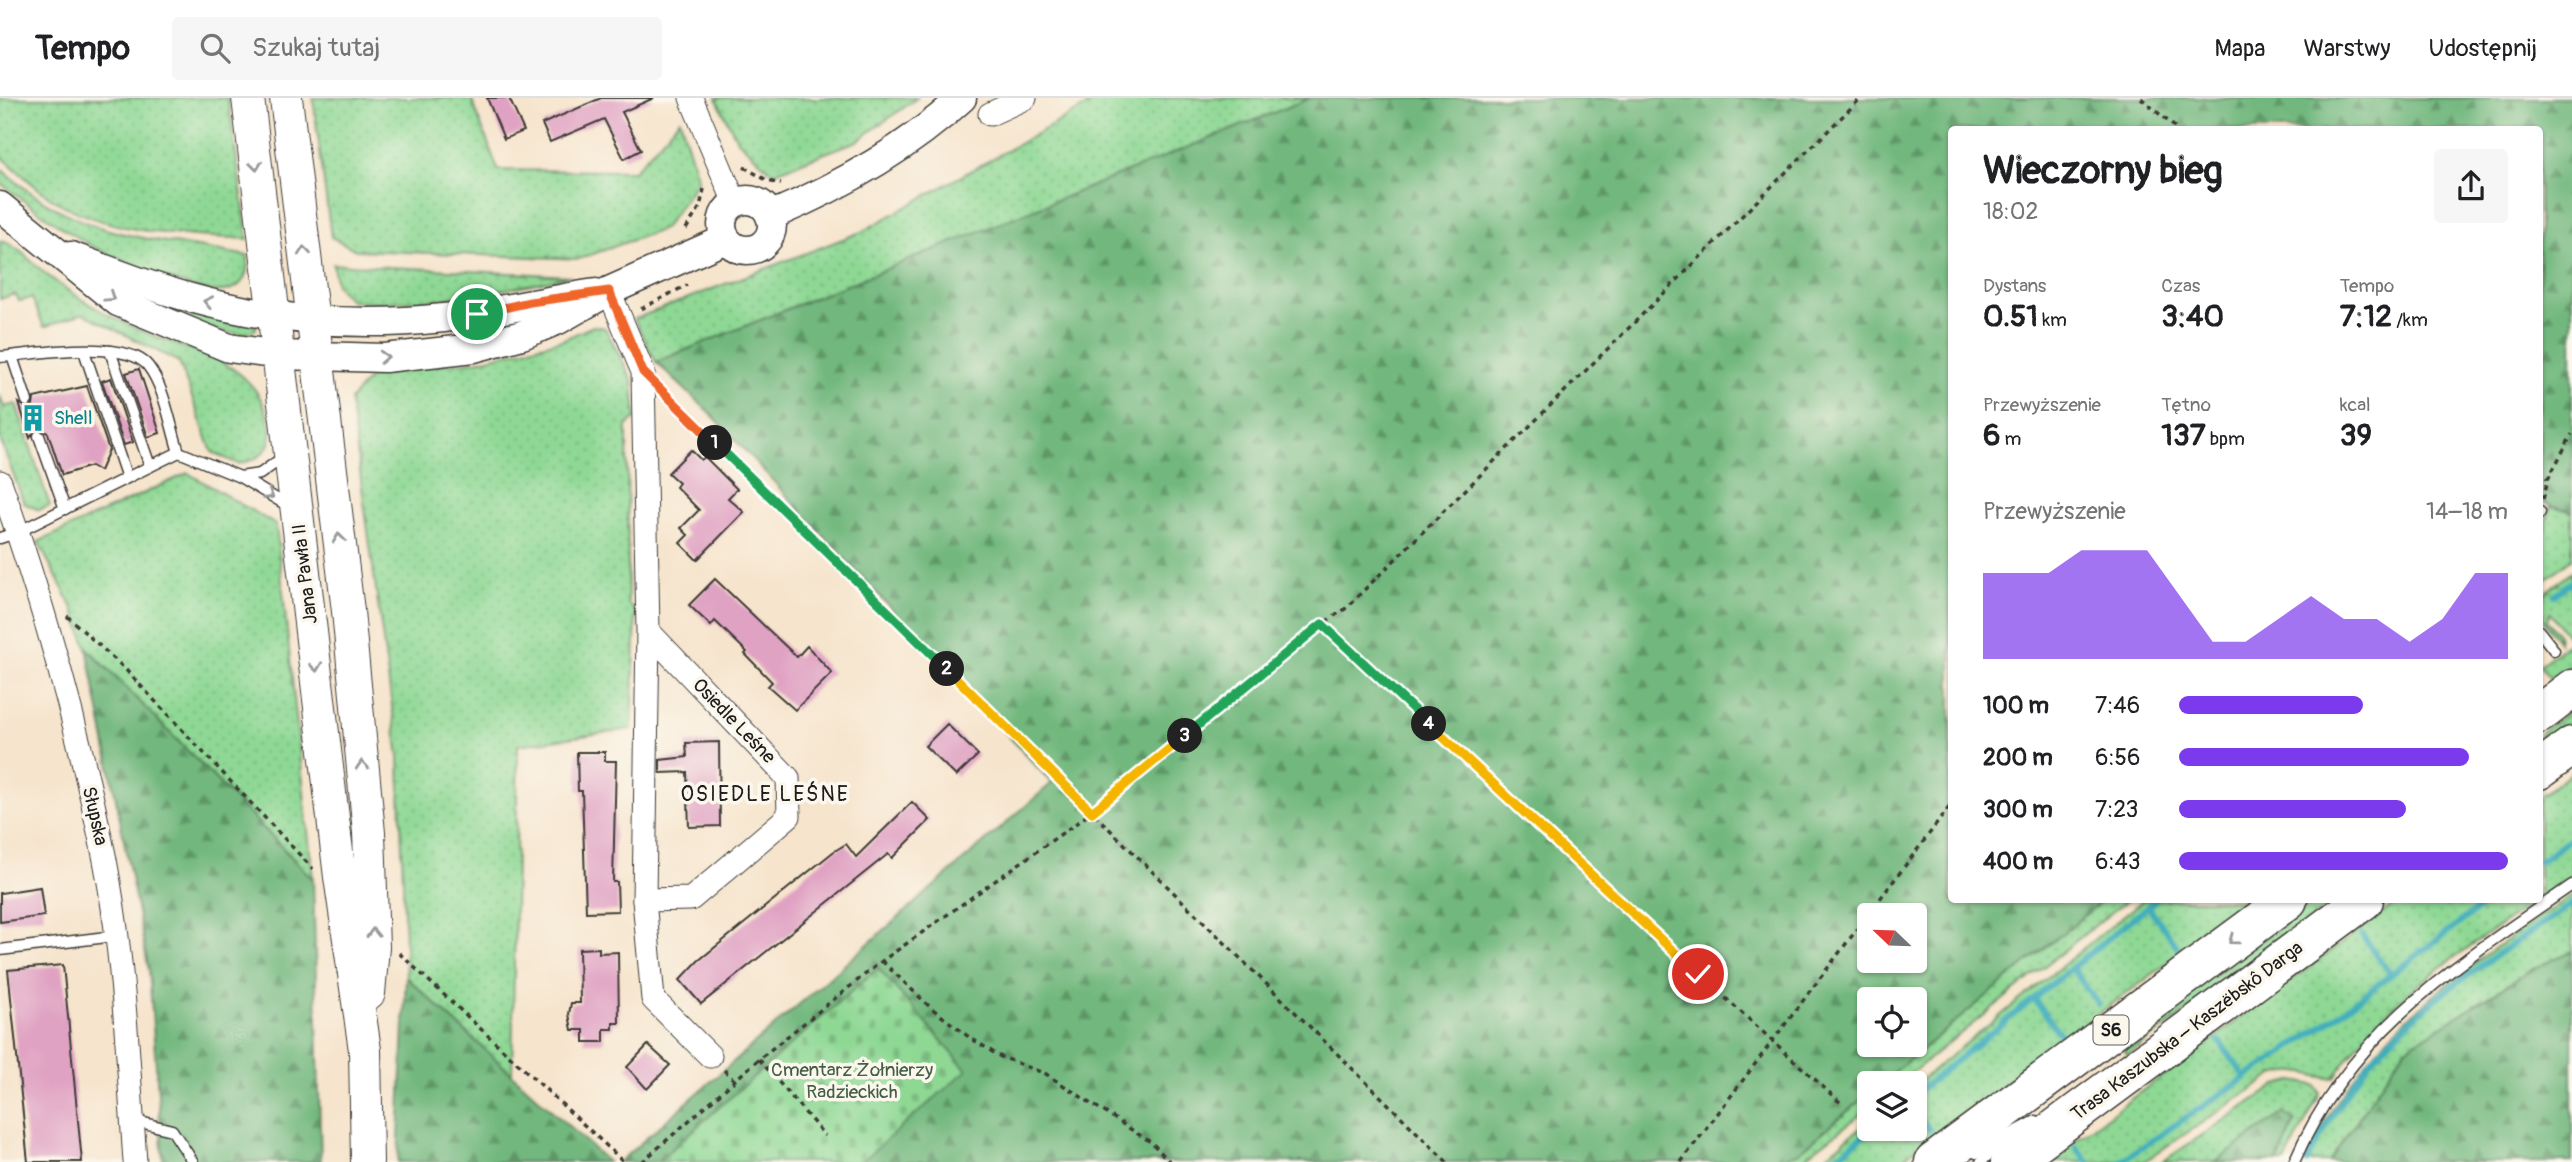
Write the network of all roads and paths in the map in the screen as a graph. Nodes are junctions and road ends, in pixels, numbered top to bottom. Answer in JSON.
{"nodes":[{"id":1,"x":248,"y":98,"type":"edge"},
{"id":2,"x":286,"y":98,"type":"edge"},
{"id":3,"x":691,"y":98,"type":"edge"},
{"id":4,"x":962,"y":98,"type":"edge"},
{"id":5,"x":1025,"y":98,"type":"edge"},
{"id":6,"x":1861,"y":98,"type":"edge"},
{"id":7,"x":2141,"y":98,"type":"edge"},
{"id":8,"x":990,"y":114,"type":"dead end"},
{"id":9,"x":2173,"y":126,"type":"edge"},
{"id":10,"x":724,"y":175,"type":"junction"},
{"id":11,"x":789,"y":182,"type":"dead end"},
{"id":12,"x":735,"y":203,"type":"junction"},
{"id":13,"x":0,"y":206,"type":"edge"},
{"id":14,"x":770,"y":216,"type":"junction"},
{"id":15,"x":677,"y":235,"type":"dead end"},
{"id":16,"x":726,"y":239,"type":"junction"},
{"id":17,"x":58,"y":252,"type":"junction"},
{"id":18,"x":609,"y":291,"type":"junction"},
{"id":19,"x":275,"y":316,"type":"junction"},
{"id":20,"x":312,"y":319,"type":"junction"},
{"id":21,"x":84,"y":351,"type":"junction"},
{"id":22,"x":110,"y":351,"type":"junction"},
{"id":23,"x":280,"y":355,"type":"junction"},
{"id":24,"x":316,"y":356,"type":"junction"},
{"id":25,"x":6,"y":357,"type":"edge"},
{"id":26,"x":643,"y":372,"type":"junction"},
{"id":27,"x":27,"y":401,"type":"dead end"},
{"id":28,"x":2572,"y":434,"type":"edge"},
{"id":29,"x":39,"y":436,"type":"dead end"},
{"id":30,"x":179,"y":452,"type":"junction"},
{"id":31,"x":291,"y":452,"type":"junction"},
{"id":32,"x":150,"y":466,"type":"junction"},
{"id":33,"x":2543,"y":474,"type":"edge"},
{"id":34,"x":240,"y":477,"type":"junction"},
{"id":35,"x":127,"y":478,"type":"junction"},
{"id":36,"x":0,"y":482,"type":"edge"},
{"id":37,"x":65,"y":509,"type":"junction"},
{"id":38,"x":298,"y":512,"type":"junction"},
{"id":39,"x":9,"y":535,"type":"edge"},
{"id":40,"x":38,"y":590,"type":"junction"},
{"id":41,"x":1322,"y":624,"type":"junction"},
{"id":42,"x":648,"y":631,"type":"junction"},
{"id":43,"x":2543,"y":636,"type":"edge"},
{"id":44,"x":2554,"y":650,"type":"dead end"},
{"id":45,"x":2572,"y":689,"type":"edge"},
{"id":46,"x":2543,"y":710,"type":"edge"},
{"id":47,"x":2572,"y":746,"type":"edge"},
{"id":48,"x":2543,"y":767,"type":"edge"},
{"id":49,"x":1948,"y":810,"type":"edge"},
{"id":50,"x":1092,"y":812,"type":"junction"},
{"id":51,"x":340,"y":877,"type":"junction"},
{"id":52,"x":2572,"y":885,"type":"edge"},
{"id":53,"x":644,"y":900,"type":"junction"},
{"id":54,"x":2284,"y":903,"type":"edge"},
{"id":55,"x":2360,"y":903,"type":"edge"},
{"id":56,"x":115,"y":936,"type":"junction"},
{"id":57,"x":373,"y":947,"type":"junction"},
{"id":58,"x":0,"y":950,"type":"edge"},
{"id":59,"x":882,"y":961,"type":"junction"},
{"id":60,"x":2108,"y":1033,"type":"junction"},
{"id":61,"x":1772,"y":1042,"type":"junction"},
{"id":62,"x":365,"y":1050,"type":"junction"},
{"id":63,"x":710,"y":1056,"type":"dead end"},
{"id":64,"x":759,"y":1059,"type":"junction"},
{"id":65,"x":2135,"y":1069,"type":"junction"},
{"id":66,"x":2052,"y":1090,"type":"dead end"},
{"id":67,"x":1843,"y":1105,"type":"dead end"},
{"id":68,"x":2064,"y":1106,"type":"dead end"},
{"id":69,"x":2033,"y":1109,"type":"dead end"},
{"id":70,"x":2052,"y":1112,"type":"dead end"},
{"id":71,"x":132,"y":1120,"type":"junction"},
{"id":72,"x":825,"y":1136,"type":"dead end"},
{"id":73,"x":2008,"y":1150,"type":"edge"},
{"id":74,"x":1952,"y":1159,"type":"edge"},
{"id":75,"x":135,"y":1162,"type":"edge"},
{"id":76,"x":192,"y":1162,"type":"edge"},
{"id":77,"x":367,"y":1162,"type":"edge"},
{"id":78,"x":624,"y":1162,"type":"edge"},
{"id":79,"x":642,"y":1162,"type":"edge"},
{"id":80,"x":1170,"y":1162,"type":"edge"},
{"id":81,"x":1447,"y":1162,"type":"edge"},
{"id":82,"x":1681,"y":1162,"type":"edge"},
{"id":83,"x":1981,"y":1162,"type":"edge"},
{"id":84,"x":2294,"y":1162,"type":"edge"}],
"edges":[{"from":1,"to":19,"type":"main road","name":"Jana Pawła II","one_way":true},
{"from":20,"to":2,"type":"main road","name":"Jana Pawła II","one_way":true},
{"from":3,"to":10,"type":"street"},
{"from":4,"to":14,"type":"street"},
{"from":5,"to":8,"type":"street"},
{"from":6,"to":41,"type":"path"},
{"from":7,"to":9,"type":"path"},
{"from":10,"to":11,"type":"path"},
{"from":10,"to":12,"type":"street"},
{"from":10,"to":15,"type":"path"},
{"from":12,"to":14,"type":"street"},
{"from":12,"to":16,"type":"street"},
{"from":13,"to":17,"type":"street"},
{"from":14,"to":16,"type":"street"},
{"from":16,"to":18,"type":"street"},
{"from":19,"to":17,"type":"street","one_way":true},
{"from":17,"to":23,"type":"street","one_way":true},
{"from":18,"to":20,"type":"street"},
{"from":24,"to":18,"type":"street","one_way":true},
{"from":18,"to":26,"type":"street"},
{"from":19,"to":20,"type":"street"},
{"from":19,"to":23,"type":"main road","name":"Jana Pawła II"},
{"from":20,"to":24,"type":"main road","name":"Jana Pawła II"},
{"from":21,"to":22,"type":"lane"},
{"from":21,"to":25,"type":"lane"},
{"from":21,"to":35,"type":"lane"},
{"from":22,"to":30,"type":"lane"},
{"from":22,"to":32,"type":"lane"},
{"from":23,"to":24,"type":"street"},
{"from":23,"to":31,"type":"main road","name":"Jana Pawła II"},
{"from":57,"to":24,"type":"main road","name":"Jana Pawła II","one_way":true},
{"from":25,"to":27,"type":"lane"},
{"from":26,"to":42,"type":"street"},
{"from":26,"to":50,"type":"path"},
{"from":28,"to":33,"type":"path"},
{"from":29,"to":37,"type":"lane"},
{"from":30,"to":32,"type":"lane"},
{"from":30,"to":34,"type":"lane"},
{"from":31,"to":34,"type":"lane"},
{"from":31,"to":38,"type":"main road","name":"Jana Pawła II"},
{"from":32,"to":35,"type":"lane"},
{"from":34,"to":38,"type":"lane","one_way":true},
{"from":35,"to":37,"type":"lane"},
{"from":36,"to":39,"type":"street","name":"Słupska"},
{"from":37,"to":39,"type":"lane"},
{"from":38,"to":51,"type":"main road","name":"Jana Pawła II","one_way":true},
{"from":39,"to":40,"type":"street","name":"Słupska"},
{"from":40,"to":51,"type":"path"},
{"from":40,"to":56,"type":"street","name":"Słupska"},
{"from":41,"to":50,"type":"path"},
{"from":41,"to":61,"type":"path"},
{"from":42,"to":53,"type":"street"},
{"from":42,"to":53,"type":"street","name":"Osiedle Leśne"},
{"from":43,"to":44,"type":"lane"},
{"from":45,"to":46,"type":"highway"},
{"from":47,"to":48,"type":"highway"},
{"from":49,"to":61,"type":"path"},
{"from":50,"to":59,"type":"path"},
{"from":50,"to":81,"type":"path"},
{"from":51,"to":62,"type":"main road","name":"Jana Pawła II"},
{"from":52,"to":84,"type":"lane"},
{"from":53,"to":63,"type":"street"},
{"from":54,"to":60,"type":"highway","number":"S6","one_way":true},
{"from":55,"to":65,"type":"highway","name":"Trasa Kaszubska – Kaszëbskô Darga","number":"S6"},
{"from":56,"to":58,"type":"lane"},
{"from":56,"to":71,"type":"street","name":"Słupska"},
{"from":57,"to":62,"type":"main road","name":"Jana Pawła II"},
{"from":57,"to":78,"type":"path"},
{"from":59,"to":64,"type":"path"},
{"from":59,"to":80,"type":"path"},
{"from":60,"to":66,"type":"lane"},
{"from":60,"to":74,"type":"highway","number":"S6"},
{"from":61,"to":67,"type":"path"},
{"from":61,"to":82,"type":"path"},
{"from":62,"to":77,"type":"main road","name":"Jana Pawła II"},
{"from":64,"to":72,"type":"path"},
{"from":64,"to":79,"type":"path"},
{"from":65,"to":68,"type":"lane"},
{"from":65,"to":73,"type":"highway","name":"Trasa Kaszubska – Kaszëbskô Darga","number":"S6"},
{"from":69,"to":73,"type":"lane"},
{"from":70,"to":73,"type":"lane"},
{"from":71,"to":75,"type":"street","name":"Słupska"},
{"from":71,"to":76,"type":"lane"},
{"from":73,"to":74,"type":"lane"},
{"from":73,"to":83,"type":"lane"}]}
